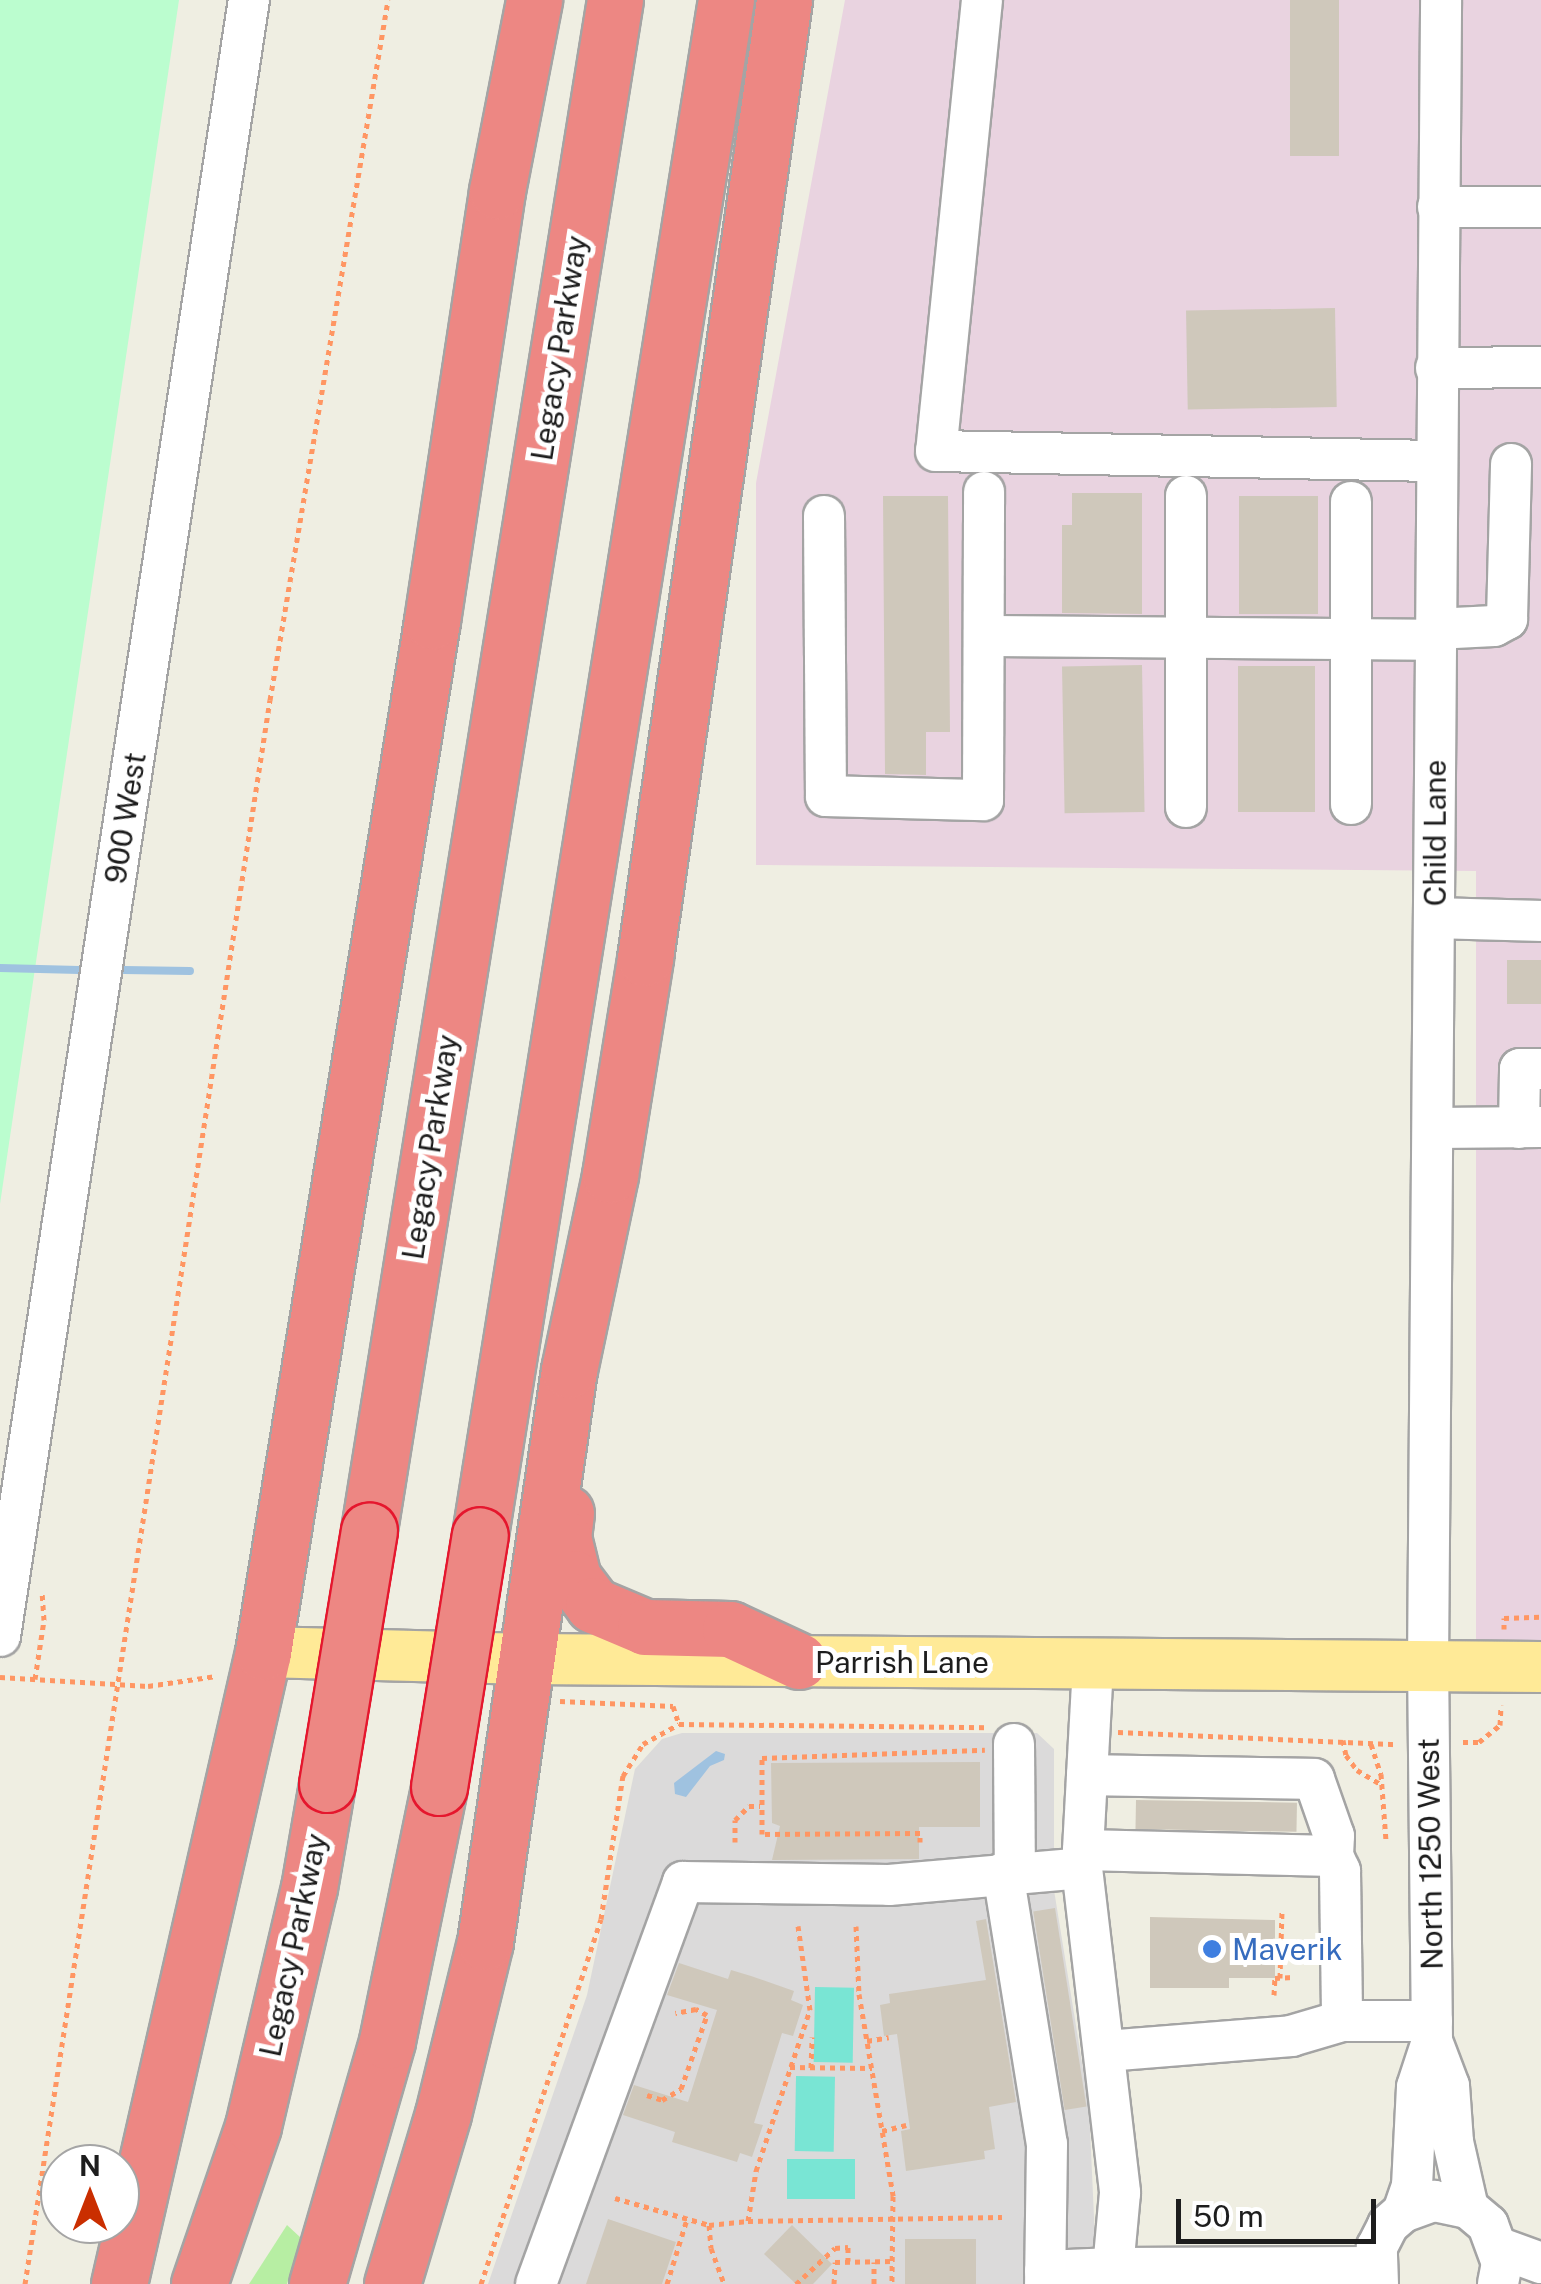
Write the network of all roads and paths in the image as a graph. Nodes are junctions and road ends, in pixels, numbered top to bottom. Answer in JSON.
{"nodes":[{"id":1,"x":249,"y":0,"type":"edge"},
{"id":2,"x":388,"y":0,"type":"edge"},
{"id":3,"x":534,"y":0,"type":"edge"},
{"id":4,"x":615,"y":0,"type":"edge"},
{"id":5,"x":726,"y":0,"type":"edge"},
{"id":6,"x":784,"y":0,"type":"edge"},
{"id":7,"x":982,"y":0,"type":"edge"},
{"id":8,"x":1441,"y":0,"type":"edge"},
{"id":9,"x":1438,"y":207,"type":"junction"},
{"id":10,"x":1541,"y":207,"type":"edge"},
{"id":11,"x":1436,"y":368,"type":"junction"},
{"id":12,"x":1541,"y":368,"type":"edge"},
{"id":13,"x":1436,"y":461,"type":"junction"},
{"id":14,"x":1511,"y":464,"type":"dead end"},
{"id":15,"x":984,"y":492,"type":"dead end"},
{"id":16,"x":1186,"y":496,"type":"dead end"},
{"id":17,"x":1351,"y":502,"type":"dead end"},
{"id":18,"x":824,"y":516,"type":"dead end"},
{"id":19,"x":1435,"y":634,"type":"junction"},
{"id":20,"x":984,"y":636,"type":"junction"},
{"id":21,"x":1186,"y":638,"type":"junction"},
{"id":22,"x":1351,"y":640,"type":"junction"},
{"id":23,"x":1351,"y":804,"type":"dead end"},
{"id":24,"x":1186,"y":807,"type":"dead end"},
{"id":25,"x":1435,"y":918,"type":"junction"},
{"id":26,"x":1541,"y":921,"type":"edge"},
{"id":27,"x":1541,"y":1069,"type":"edge"},
{"id":28,"x":1530,"y":1127,"type":"edge"},
{"id":29,"x":1434,"y":1128,"type":"junction"},
{"id":30,"x":610,"y":1175,"type":"junction"},
{"id":31,"x":543,"y":1553,"type":"junction"},
{"id":32,"x":1541,"y":1618,"type":"edge"},
{"id":33,"x":1504,"y":1624,"type":"dead end"},
{"id":34,"x":0,"y":1636,"type":"edge"},
{"id":35,"x":528,"y":1659,"type":"junction"},
{"id":36,"x":687,"y":1660,"type":"junction"},
{"id":37,"x":799,"y":1661,"type":"junction"},
{"id":38,"x":1093,"y":1662,"type":"junction"},
{"id":39,"x":244,"y":1663,"type":"junction"},
{"id":40,"x":1428,"y":1666,"type":"junction"},
{"id":41,"x":1541,"y":1668,"type":"edge"},
{"id":42,"x":0,"y":1678,"type":"edge"},
{"id":43,"x":120,"y":1683,"type":"junction"},
{"id":44,"x":1500,"y":1717,"type":"dead end"},
{"id":45,"x":1115,"y":1732,"type":"dead end"},
{"id":46,"x":1343,"y":1740,"type":"junction"},
{"id":47,"x":1472,"y":1742,"type":"dead end"},
{"id":48,"x":1371,"y":1744,"type":"junction"},
{"id":49,"x":1380,"y":1744,"type":"dead end"},
{"id":50,"x":1006,"y":1746,"type":"joint"},
{"id":51,"x":1087,"y":1775,"type":"junction"},
{"id":52,"x":1382,"y":1785,"type":"junction"},
{"id":53,"x":760,"y":1806,"type":"junction"},
{"id":54,"x":1386,"y":1841,"type":"dead end"},
{"id":55,"x":735,"y":1842,"type":"dead end"},
{"id":56,"x":920,"y":1842,"type":"dead end"},
{"id":57,"x":1333,"y":1856,"type":"junction"},
{"id":58,"x":1083,"y":1859,"type":"junction"},
{"id":59,"x":1009,"y":1873,"type":"junction"},
{"id":60,"x":1282,"y":1910,"type":"dead end"},
{"id":61,"x":798,"y":1926,"type":"dead end"},
{"id":62,"x":856,"y":1926,"type":"dead end"},
{"id":63,"x":1293,"y":1977,"type":"dead end"},
{"id":64,"x":1280,"y":1978,"type":"junction"},
{"id":65,"x":1274,"y":1995,"type":"dead end"},
{"id":66,"x":675,"y":2013,"type":"dead end"},
{"id":67,"x":1342,"y":2022,"type":"junction"},
{"id":68,"x":1432,"y":2031,"type":"junction"},
{"id":69,"x":812,"y":2037,"type":"dead end"},
{"id":70,"x":889,"y":2037,"type":"dead end"},
{"id":71,"x":867,"y":2041,"type":"junction"},
{"id":72,"x":1106,"y":2050,"type":"junction"},
{"id":73,"x":790,"y":2068,"type":"junction"},
{"id":74,"x":811,"y":2068,"type":"junction"},
{"id":75,"x":872,"y":2068,"type":"junction"},
{"id":76,"x":646,"y":2095,"type":"dead end"},
{"id":77,"x":906,"y":2125,"type":"dead end"},
{"id":78,"x":882,"y":2131,"type":"junction"},
{"id":79,"x":615,"y":2198,"type":"dead end"},
{"id":80,"x":1468,"y":2208,"type":"junction"},
{"id":81,"x":1403,"y":2212,"type":"junction"},
{"id":82,"x":1002,"y":2218,"type":"dead end"},
{"id":83,"x":687,"y":2219,"type":"junction"},
{"id":84,"x":748,"y":2220,"type":"junction"},
{"id":85,"x":894,"y":2220,"type":"junction"},
{"id":86,"x":709,"y":2225,"type":"junction"},
{"id":87,"x":835,"y":2248,"type":"junction"},
{"id":88,"x":848,"y":2261,"type":"junction"},
{"id":89,"x":874,"y":2261,"type":"junction"},
{"id":90,"x":894,"y":2261,"type":"junction"},
{"id":91,"x":835,"y":2262,"type":"junction"},
{"id":92,"x":1541,"y":2263,"type":"edge"},
{"id":93,"x":1499,"y":2266,"type":"edge"},
{"id":94,"x":1114,"y":2268,"type":"junction"},
{"id":95,"x":1376,"y":2275,"type":"edge"},
{"id":96,"x":1045,"y":2277,"type":"edge"},
{"id":97,"x":25,"y":2284,"type":"edge"},
{"id":98,"x":119,"y":2284,"type":"edge"},
{"id":99,"x":199,"y":2284,"type":"edge"},
{"id":100,"x":317,"y":2284,"type":"edge"},
{"id":101,"x":392,"y":2284,"type":"edge"},
{"id":102,"x":536,"y":2284,"type":"edge"},
{"id":103,"x":667,"y":2284,"type":"edge"},
{"id":104,"x":724,"y":2284,"type":"edge"},
{"id":105,"x":796,"y":2284,"type":"edge"},
{"id":106,"x":834,"y":2284,"type":"edge"},
{"id":107,"x":874,"y":2284,"type":"edge"},
{"id":108,"x":892,"y":2284,"type":"edge"}],
"edges":[{"from":1,"to":34,"type":"street","name":"900 West"},
{"from":2,"to":43,"type":"path"},
{"from":3,"to":39,"type":"highway"},
{"from":4,"to":99,"type":"highway","name":"Legacy Parkway","bridge":true},
{"from":5,"to":100,"type":"highway","bridge":true},
{"from":6,"to":30,"type":"highway"},
{"from":7,"to":13,"type":"street"},
{"from":8,"to":9,"type":"street","name":"Child Lane"},
{"from":9,"to":10,"type":"street"},
{"from":9,"to":11,"type":"street","name":"Child Lane"},
{"from":11,"to":12,"type":"street"},
{"from":11,"to":13,"type":"street","name":"Child Lane"},
{"from":13,"to":19,"type":"street","name":"Child Lane"},
{"from":14,"to":19,"type":"street"},
{"from":15,"to":20,"type":"street"},
{"from":16,"to":21,"type":"street"},
{"from":17,"to":22,"type":"street"},
{"from":18,"to":20,"type":"street"},
{"from":19,"to":22,"type":"street"},
{"from":19,"to":25,"type":"street","name":"Child Lane"},
{"from":20,"to":21,"type":"street"},
{"from":21,"to":22,"type":"street"},
{"from":21,"to":24,"type":"street"},
{"from":22,"to":23,"type":"street"},
{"from":25,"to":26,"type":"street"},
{"from":25,"to":29,"type":"street","name":"Child Lane"},
{"from":27,"to":28,"type":"street"},
{"from":28,"to":29,"type":"street"},
{"from":29,"to":40,"type":"street","name":"Child Lane"},
{"from":30,"to":31,"type":"highway"},
{"from":30,"to":37,"type":"highway"},
{"from":31,"to":35,"type":"highway"},
{"from":31,"to":36,"type":"highway"},
{"from":32,"to":33,"type":"path"},
{"from":35,"to":36,"type":"main road","name":"Parrish Lane"},
{"from":35,"to":39,"type":"main road","name":"Parrish Lane"},
{"from":35,"to":101,"type":"highway"},
{"from":36,"to":37,"type":"main road","name":"Parrish Lane"},
{"from":37,"to":38,"type":"main road","name":"Parrish Lane"},
{"from":38,"to":40,"type":"main road","name":"Parrish Lane"},
{"from":38,"to":51,"type":"street"},
{"from":39,"to":43,"type":"path"},
{"from":39,"to":98,"type":"highway"},
{"from":40,"to":41,"type":"main road","name":"Parrish Lane"},
{"from":40,"to":68,"type":"street","name":"North 1250 West"},
{"from":42,"to":43,"type":"path"},
{"from":43,"to":97,"type":"path"},
{"from":44,"to":47,"type":"path"},
{"from":45,"to":46,"type":"path"},
{"from":46,"to":48,"type":"path"},
{"from":46,"to":52,"type":"path"},
{"from":48,"to":49,"type":"path"},
{"from":48,"to":52,"type":"path"},
{"from":50,"to":53,"type":"path"},
{"from":50,"to":59,"type":"street"},
{"from":51,"to":57,"type":"street"},
{"from":51,"to":58,"type":"street"},
{"from":52,"to":54,"type":"path"},
{"from":53,"to":55,"type":"path"},
{"from":53,"to":56,"type":"path"},
{"from":57,"to":58,"type":"street"},
{"from":57,"to":67,"type":"street"},
{"from":58,"to":59,"type":"street"},
{"from":58,"to":72,"type":"street"},
{"from":59,"to":96,"type":"street"},
{"from":59,"to":102,"type":"street"},
{"from":60,"to":64,"type":"path"},
{"from":61,"to":73,"type":"path"},
{"from":62,"to":71,"type":"path"},
{"from":63,"to":64,"type":"path"},
{"from":64,"to":65,"type":"path"},
{"from":66,"to":76,"type":"path"},
{"from":67,"to":68,"type":"street"},
{"from":67,"to":72,"type":"street"},
{"from":68,"to":80,"type":"street","name":"North 1250 West"},
{"from":68,"to":81,"type":"street","name":"North 1250 West"},
{"from":69,"to":74,"type":"path"},
{"from":70,"to":71,"type":"path"},
{"from":71,"to":75,"type":"path"},
{"from":72,"to":94,"type":"street"},
{"from":73,"to":74,"type":"path"},
{"from":73,"to":84,"type":"path"},
{"from":74,"to":75,"type":"path"},
{"from":75,"to":78,"type":"path"},
{"from":77,"to":78,"type":"path"},
{"from":78,"to":85,"type":"path"},
{"from":79,"to":83,"type":"path"},
{"from":80,"to":81,"type":"street"},
{"from":80,"to":93,"type":"street"},
{"from":81,"to":95,"type":"street","name":"North 1250 West"},
{"from":82,"to":85,"type":"path"},
{"from":83,"to":86,"type":"path"},
{"from":83,"to":103,"type":"path"},
{"from":84,"to":85,"type":"path"},
{"from":84,"to":86,"type":"path"},
{"from":85,"to":90,"type":"path"},
{"from":86,"to":104,"type":"path"},
{"from":87,"to":88,"type":"path"},
{"from":87,"to":91,"type":"path"},
{"from":87,"to":105,"type":"path"},
{"from":88,"to":89,"type":"path"},
{"from":88,"to":91,"type":"path"},
{"from":89,"to":90,"type":"path"},
{"from":89,"to":107,"type":"path"},
{"from":90,"to":108,"type":"path"},
{"from":91,"to":106,"type":"path"},
{"from":92,"to":93,"type":"street"},
{"from":94,"to":95,"type":"street"},
{"from":94,"to":96,"type":"street"}]}
